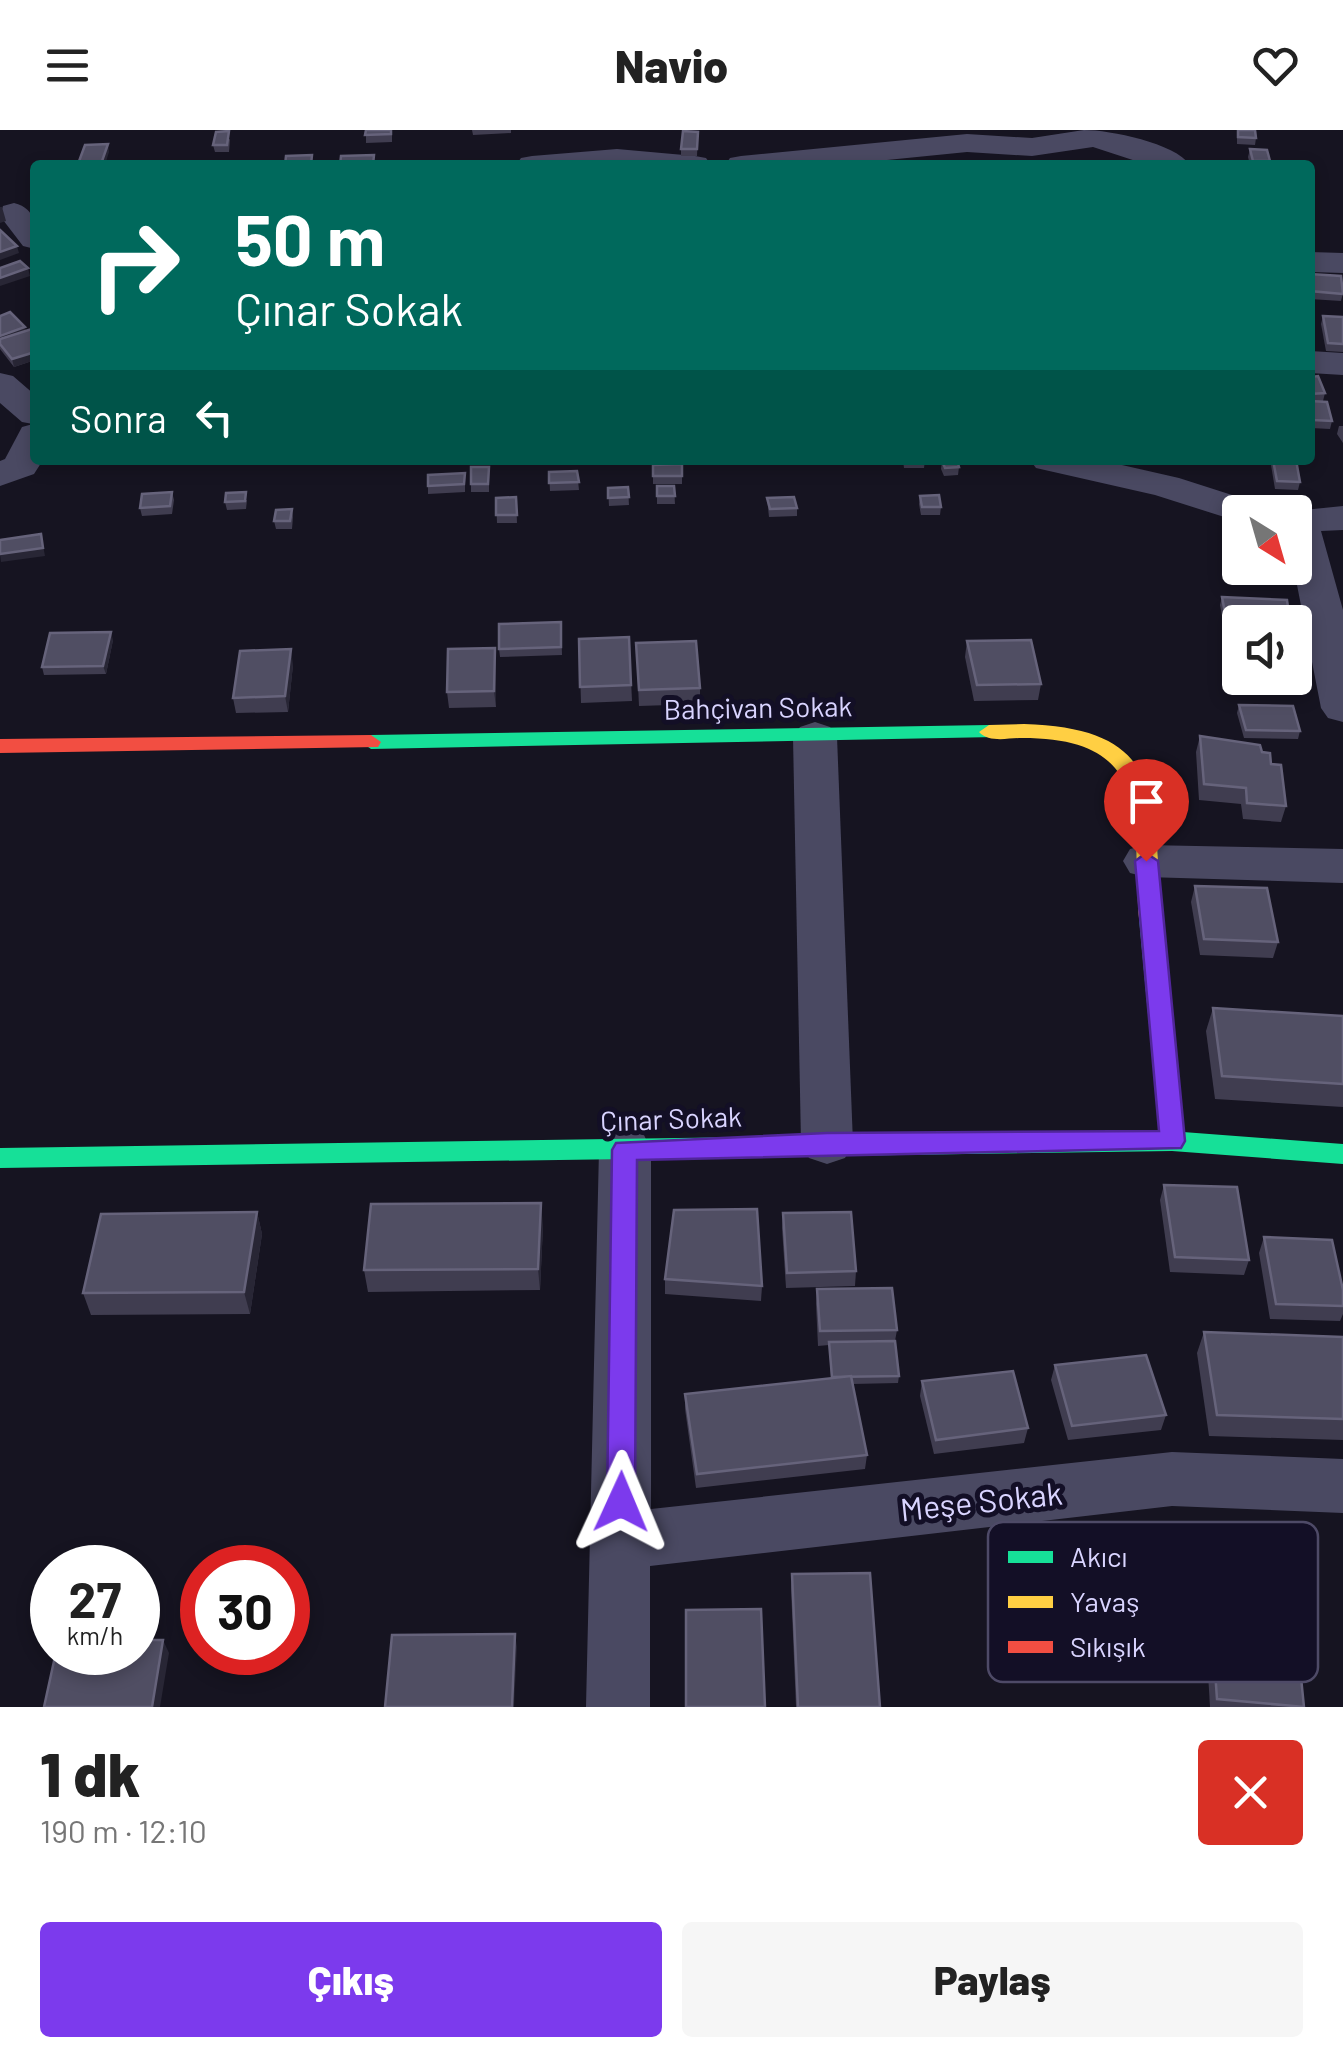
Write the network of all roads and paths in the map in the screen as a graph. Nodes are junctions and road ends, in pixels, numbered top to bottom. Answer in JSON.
{"nodes":[{"id":1,"x":593,"y":160,"type":"edge"},
{"id":2,"x":639,"y":160,"type":"edge"},
{"id":3,"x":792,"y":160,"type":"edge"},
{"id":4,"x":1162,"y":160,"type":"edge"},
{"id":5,"x":14,"y":212,"type":"dead end"},
{"id":6,"x":30,"y":232,"type":"edge"},
{"id":7,"x":1315,"y":362,"type":"edge"},
{"id":8,"x":1343,"y":364,"type":"edge"},
{"id":9,"x":0,"y":384,"type":"edge"},
{"id":10,"x":30,"y":410,"type":"edge"},
{"id":11,"x":30,"y":446,"type":"edge"},
{"id":12,"x":1071,"y":465,"type":"edge"},
{"id":13,"x":0,"y":474,"type":"edge"},
{"id":14,"x":1222,"y":504,"type":"edge"},
{"id":15,"x":1343,"y":518,"type":"edge"},
{"id":16,"x":1312,"y":519,"type":"edge"},
{"id":17,"x":1310,"y":585,"type":"edge"},
{"id":18,"x":1343,"y":708,"type":"edge"},
{"id":19,"x":815,"y":737,"type":"junction"},
{"id":20,"x":0,"y":746,"type":"edge"},
{"id":21,"x":1146,"y":861,"type":"junction"},
{"id":22,"x":1343,"y":866,"type":"edge"},
{"id":23,"x":1172,"y":1141,"type":"junction"},
{"id":24,"x":827,"y":1143,"type":"junction"},
{"id":25,"x":4,"y":1150,"type":"edge"},
{"id":26,"x":625,"y":1150,"type":"junction"},
{"id":27,"x":1343,"y":1154,"type":"edge"},
{"id":28,"x":1343,"y":1486,"type":"edge"},
{"id":29,"x":621,"y":1541,"type":"junction"},
{"id":30,"x":618,"y":1707,"type":"edge"}],
"edges":[{"from":1,"to":2,"type":"street"},
{"from":3,"to":4,"type":"street"},
{"from":5,"to":6,"type":"street"},
{"from":7,"to":8,"type":"street"},
{"from":9,"to":10,"type":"street"},
{"from":11,"to":13,"type":"street"},
{"from":12,"to":14,"type":"street"},
{"from":15,"to":16,"type":"street"},
{"from":17,"to":18,"type":"street"},
{"from":19,"to":20,"type":"street","name":"Bahçivan Sokak"},
{"from":19,"to":21,"type":"street","name":"Bahçivan Sokak"},
{"from":19,"to":24,"type":"street"},
{"from":21,"to":22,"type":"street"},
{"from":21,"to":23,"type":"street","name":"Bahçivan Sokak"},
{"from":23,"to":24,"type":"street","name":"Çınar Sokak"},
{"from":23,"to":27,"type":"street","name":"Çınar Sokak"},
{"from":24,"to":26,"type":"street","name":"Çınar Sokak"},
{"from":25,"to":26,"type":"street","name":"Çınar Sokak"},
{"from":26,"to":29,"type":"street"},
{"from":28,"to":29,"type":"street","name":"Meşe Sokak"},
{"from":29,"to":30,"type":"street"}]}
